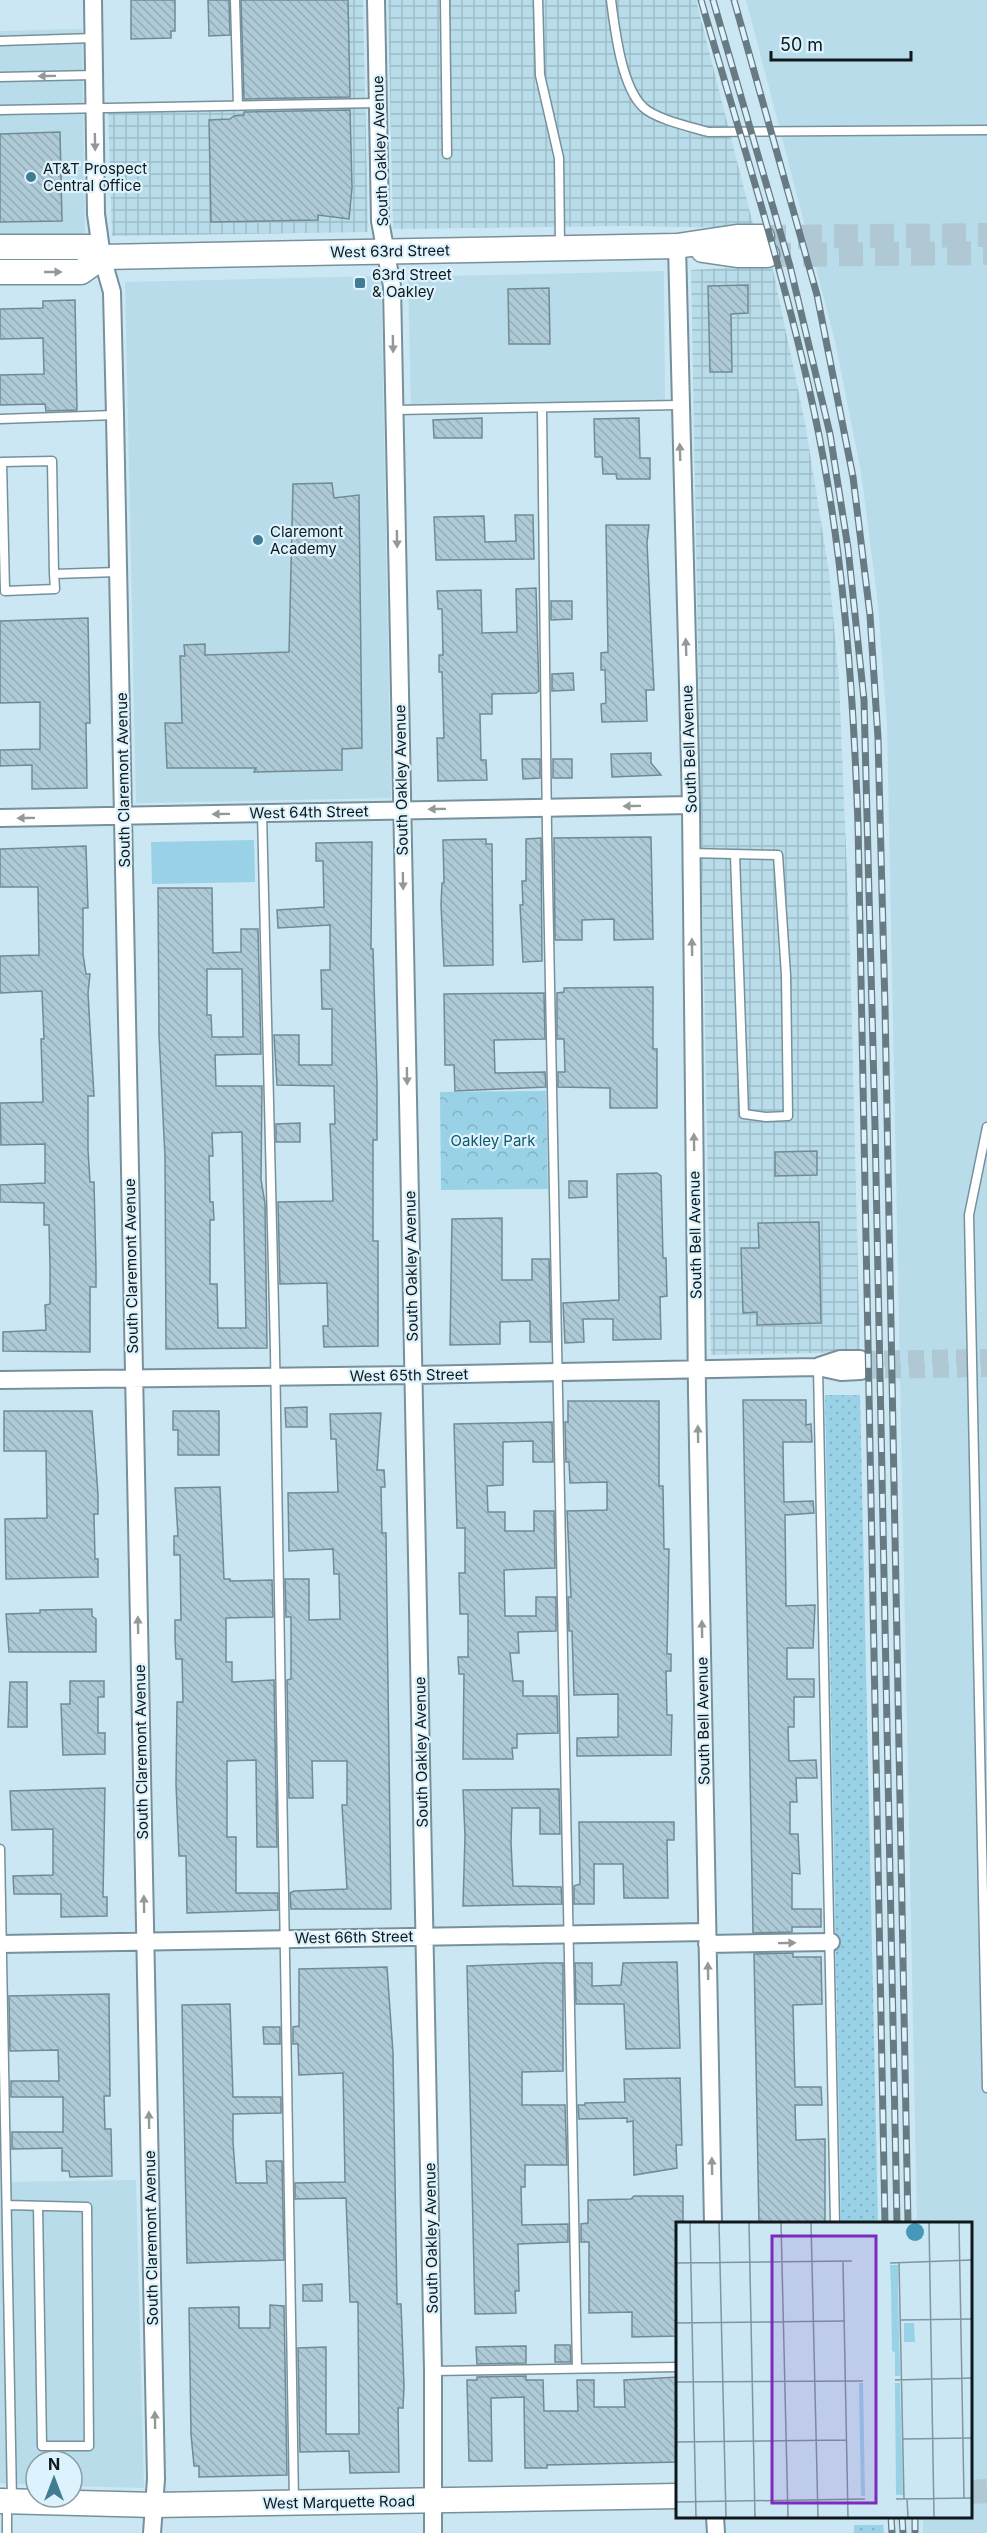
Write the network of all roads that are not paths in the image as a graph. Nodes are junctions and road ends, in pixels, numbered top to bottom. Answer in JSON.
{"nodes":[{"id":1,"x":93,"y":0,"type":"edge"},
{"id":2,"x":236,"y":0,"type":"edge"},
{"id":3,"x":376,"y":0,"type":"edge"},
{"id":4,"x":445,"y":0,"type":"edge"},
{"id":5,"x":538,"y":0,"type":"edge"},
{"id":6,"x":611,"y":0,"type":"edge"},
{"id":7,"x":94,"y":38,"type":"junction"},
{"id":8,"x":0,"y":41,"type":"edge"},
{"id":9,"x":94,"y":75,"type":"junction"},
{"id":10,"x":0,"y":77,"type":"edge"},
{"id":11,"x":377,"y":103,"type":"junction"},
{"id":12,"x":238,"y":106,"type":"junction"},
{"id":13,"x":94,"y":108,"type":"junction"},
{"id":14,"x":0,"y":110,"type":"edge"},
{"id":15,"x":987,"y":130,"type":"edge"},
{"id":16,"x":447,"y":154,"type":"dead end"},
{"id":17,"x":677,"y":246,"type":"junction"},
{"id":18,"x":765,"y":246,"type":"tunnel mouth"},
{"id":19,"x":0,"y":247,"type":"edge"},
{"id":20,"x":560,"y":249,"type":"junction"},
{"id":21,"x":386,"y":252,"type":"junction"},
{"id":22,"x":102,"y":257,"type":"junction"},
{"id":23,"x":0,"y":272,"type":"edge"},
{"id":24,"x":679,"y":405,"type":"junction"},
{"id":25,"x":542,"y":408,"type":"junction"},
{"id":26,"x":394,"y":410,"type":"junction"},
{"id":27,"x":115,"y":416,"type":"junction"},
{"id":28,"x":0,"y":419,"type":"edge"},
{"id":29,"x":118,"y":572,"type":"junction"},
{"id":30,"x":54,"y":574,"type":"junction"},
{"id":31,"x":690,"y":805,"type":"junction"},
{"id":32,"x":547,"y":807,"type":"junction"},
{"id":33,"x":402,"y":810,"type":"junction"},
{"id":34,"x":262,"y":813,"type":"junction"},
{"id":35,"x":124,"y":816,"type":"junction"},
{"id":36,"x":0,"y":818,"type":"edge"},
{"id":37,"x":691,"y":853,"type":"junction"},
{"id":38,"x":735,"y":855,"type":"junction"},
{"id":39,"x":987,"y":1127,"type":"edge"},
{"id":40,"x":860,"y":1365,"type":"tunnel mouth"},
{"id":41,"x":818,"y":1367,"type":"junction"},
{"id":42,"x":697,"y":1369,"type":"junction"},
{"id":43,"x":558,"y":1372,"type":"junction"},
{"id":44,"x":413,"y":1375,"type":"junction"},
{"id":45,"x":133,"y":1377,"type":"junction"},
{"id":46,"x":275,"y":1377,"type":"junction"},
{"id":47,"x":0,"y":1380,"type":"edge"},
{"id":48,"x":0,"y":1849,"type":"edge"},
{"id":49,"x":568,"y":1934,"type":"junction"},
{"id":50,"x":425,"y":1936,"type":"junction"},
{"id":51,"x":285,"y":1938,"type":"junction"},
{"id":52,"x":707,"y":1938,"type":"junction"},
{"id":53,"x":145,"y":1942,"type":"junction"},
{"id":54,"x":831,"y":1942,"type":"junction"},
{"id":55,"x":1,"y":1944,"type":"edge"},
{"id":56,"x":987,"y":2088,"type":"edge"},
{"id":57,"x":7,"y":2205,"type":"junction"},
{"id":58,"x":38,"y":2206,"type":"junction"},
{"id":59,"x":713,"y":2222,"type":"edge"},
{"id":60,"x":835,"y":2222,"type":"edge"},
{"id":61,"x":676,"y":2367,"type":"edge"},
{"id":62,"x":578,"y":2368,"type":"junction"},
{"id":63,"x":433,"y":2371,"type":"junction"},
{"id":64,"x":676,"y":2496,"type":"edge"},
{"id":65,"x":435,"y":2500,"type":"junction"},
{"id":66,"x":6,"y":2501,"type":"edge"},
{"id":67,"x":294,"y":2502,"type":"junction"},
{"id":68,"x":155,"y":2505,"type":"junction"},
{"id":69,"x":715,"y":2518,"type":"edge"},
{"id":70,"x":7,"y":2533,"type":"edge"},
{"id":71,"x":152,"y":2533,"type":"edge"},
{"id":72,"x":433,"y":2533,"type":"edge"},
{"id":73,"x":716,"y":2533,"type":"edge"}],
"edges":[{"from":1,"to":7,"type":"street","name":"South Claremont Avenue"},
{"from":2,"to":12,"type":"lane"},
{"from":3,"to":11,"type":"street","name":"South Oakley Avenue"},
{"from":4,"to":16,"type":"lane"},
{"from":5,"to":20,"type":"lane"},
{"from":6,"to":15,"type":"lane"},
{"from":7,"to":8,"type":"lane"},
{"from":7,"to":9,"type":"street","name":"South Claremont Avenue"},
{"from":9,"to":10,"type":"lane","one_way":true},
{"from":9,"to":13,"type":"street","name":"South Claremont Avenue"},
{"from":11,"to":12,"type":"lane"},
{"from":11,"to":21,"type":"street","name":"South Oakley Avenue"},
{"from":12,"to":13,"type":"lane"},
{"from":13,"to":14,"type":"lane"},
{"from":13,"to":22,"type":"street","name":"South Claremont Avenue","one_way":true},
{"from":17,"to":18,"type":"main road","name":"West 63rd Street"},
{"from":17,"to":20,"type":"main road","name":"West 63rd Street"},
{"from":17,"to":24,"type":"street","name":"South Bell Avenue"},
{"from":19,"to":22,"type":"main road","name":"West 63rd Street"},
{"from":20,"to":21,"type":"main road","name":"West 63rd Street"},
{"from":21,"to":22,"type":"main road","name":"West 63rd Street"},
{"from":21,"to":26,"type":"street","name":"South Oakley Avenue","one_way":true},
{"from":23,"to":22,"type":"main road","name":"West 63rd Street","one_way":true},
{"from":22,"to":27,"type":"street","name":"South Claremont Avenue"},
{"from":24,"to":25,"type":"lane"},
{"from":31,"to":24,"type":"street","name":"South Bell Avenue","one_way":true},
{"from":25,"to":26,"type":"lane"},
{"from":25,"to":32,"type":"lane"},
{"from":26,"to":33,"type":"street","name":"South Oakley Avenue","one_way":true},
{"from":27,"to":28,"type":"lane"},
{"from":27,"to":29,"type":"street","name":"South Claremont Avenue"},
{"from":29,"to":30,"type":"lane"},
{"from":29,"to":35,"type":"street","name":"South Claremont Avenue"},
{"from":30,"to":30,"type":"lane"},
{"from":31,"to":32,"type":"street","name":"West 64th Street","one_way":true},
{"from":31,"to":37,"type":"street","name":"South Bell Avenue"},
{"from":32,"to":33,"type":"street","name":"West 64th Street","one_way":true},
{"from":32,"to":43,"type":"lane"},
{"from":33,"to":34,"type":"street","name":"West 64th Street"},
{"from":33,"to":44,"type":"street","name":"South Oakley Avenue","one_way":true},
{"from":34,"to":35,"type":"street","name":"West 64th Street","one_way":true},
{"from":34,"to":46,"type":"lane"},
{"from":35,"to":36,"type":"street","name":"West 64th Street","one_way":true},
{"from":35,"to":45,"type":"street","name":"South Claremont Avenue"},
{"from":37,"to":38,"type":"lane"},
{"from":42,"to":37,"type":"street","name":"South Bell Avenue","one_way":true},
{"from":38,"to":38,"type":"lane"},
{"from":39,"to":56,"type":"lane"},
{"from":40,"to":41,"type":"street","name":"West 65th Street"},
{"from":41,"to":42,"type":"street","name":"West 65th Street"},
{"from":41,"to":54,"type":"lane"},
{"from":42,"to":43,"type":"street","name":"West 65th Street"},
{"from":52,"to":42,"type":"street","name":"South Bell Avenue","one_way":true},
{"from":43,"to":44,"type":"street","name":"West 65th Street"},
{"from":43,"to":49,"type":"lane"},
{"from":44,"to":46,"type":"street","name":"West 65th Street"},
{"from":44,"to":50,"type":"street","name":"South Oakley Avenue"},
{"from":45,"to":46,"type":"street","name":"West 65th Street"},
{"from":45,"to":47,"type":"street","name":"West 65th Street"},
{"from":53,"to":45,"type":"street","name":"South Claremont Avenue","one_way":true},
{"from":46,"to":51,"type":"lane"},
{"from":48,"to":55,"type":"lane"},
{"from":49,"to":50,"type":"street","name":"West 66th Street"},
{"from":49,"to":52,"type":"street","name":"West 66th Street"},
{"from":49,"to":62,"type":"lane"},
{"from":50,"to":51,"type":"street","name":"West 66th Street"},
{"from":50,"to":63,"type":"street","name":"South Oakley Avenue"},
{"from":51,"to":53,"type":"street","name":"West 66th Street"},
{"from":51,"to":67,"type":"lane"},
{"from":52,"to":54,"type":"street","name":"West 66th Street","one_way":true},
{"from":59,"to":52,"type":"street","name":"South Bell Avenue","one_way":true},
{"from":53,"to":55,"type":"street","name":"West 66th Street"},
{"from":68,"to":53,"type":"street","name":"South Claremont Avenue","one_way":true},
{"from":54,"to":60,"type":"lane"},
{"from":55,"to":57,"type":"lane"},
{"from":57,"to":58,"type":"lane"},
{"from":57,"to":66,"type":"lane"},
{"from":58,"to":58,"type":"lane"},
{"from":61,"to":62,"type":"lane"},
{"from":62,"to":63,"type":"lane"},
{"from":63,"to":65,"type":"street","name":"South Oakley Avenue"},
{"from":64,"to":65,"type":"main road","name":"West Marquette Road"},
{"from":65,"to":67,"type":"main road","name":"West Marquette Road"},
{"from":65,"to":72,"type":"street","name":"South Oakley Avenue"},
{"from":66,"to":68,"type":"main road","name":"West Marquette Road"},
{"from":66,"to":70,"type":"lane"},
{"from":67,"to":68,"type":"main road","name":"West Marquette Road"},
{"from":68,"to":71,"type":"street","name":"South Claremont Avenue"},
{"from":69,"to":73,"type":"street"}]}
